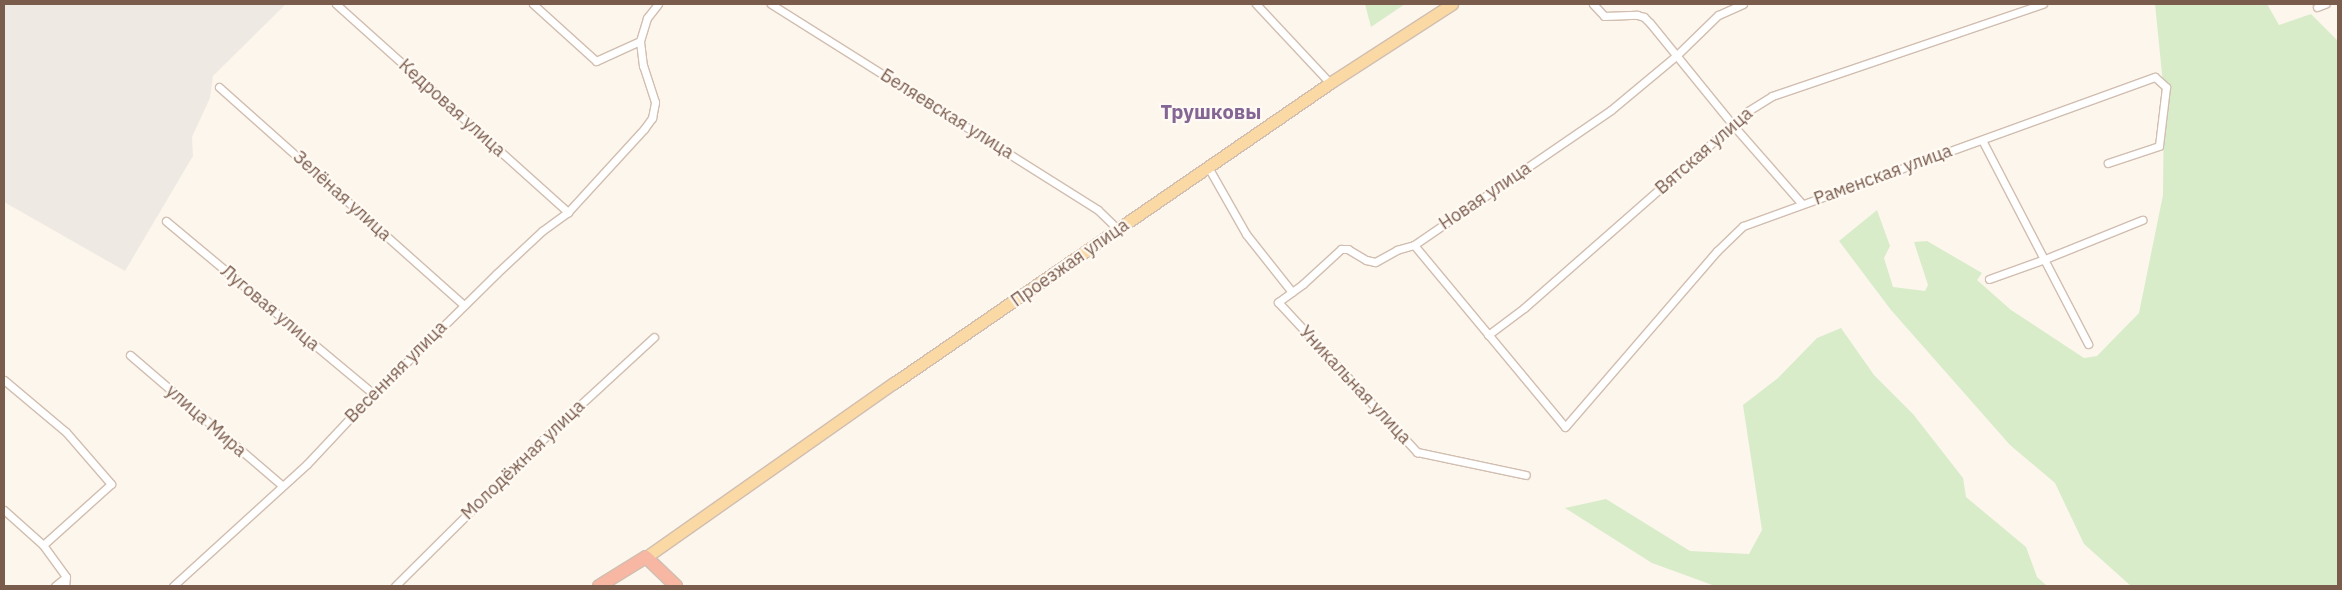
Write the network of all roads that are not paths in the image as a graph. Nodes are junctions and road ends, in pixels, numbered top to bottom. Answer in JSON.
{"nodes":[{"id":1,"x":336,"y":4,"type":"edge"},
{"id":2,"x":533,"y":4,"type":"edge"},
{"id":3,"x":658,"y":4,"type":"edge"},
{"id":4,"x":772,"y":4,"type":"edge"},
{"id":5,"x":1256,"y":4,"type":"edge"},
{"id":6,"x":1452,"y":4,"type":"edge"},
{"id":7,"x":1593,"y":4,"type":"edge"},
{"id":8,"x":1729,"y":4,"type":"edge"},
{"id":9,"x":1743,"y":4,"type":"edge"},
{"id":10,"x":2043,"y":4,"type":"edge"},
{"id":11,"x":2325,"y":4,"type":"edge"},
{"id":12,"x":2317,"y":6,"type":"dead end"},
{"id":13,"x":1718,"y":15,"type":"junction"},
{"id":14,"x":640,"y":41,"type":"junction"},
{"id":15,"x":1677,"y":55,"type":"junction"},
{"id":16,"x":1330,"y":83,"type":"junction"},
{"id":17,"x":219,"y":87,"type":"dead end"},
{"id":18,"x":1732,"y":124,"type":"junction"},
{"id":19,"x":1982,"y":140,"type":"junction"},
{"id":20,"x":2108,"y":163,"type":"dead end"},
{"id":21,"x":1208,"y":167,"type":"junction"},
{"id":22,"x":1802,"y":204,"type":"junction"},
{"id":23,"x":568,"y":212,"type":"junction"},
{"id":24,"x":2142,"y":220,"type":"dead end"},
{"id":25,"x":166,"y":221,"type":"dead end"},
{"id":26,"x":1118,"y":229,"type":"junction"},
{"id":27,"x":1414,"y":245,"type":"junction"},
{"id":28,"x":2045,"y":259,"type":"junction"},
{"id":29,"x":1989,"y":279,"type":"dead end"},
{"id":30,"x":1292,"y":292,"type":"junction"},
{"id":31,"x":464,"y":305,"type":"junction"},
{"id":32,"x":1488,"y":335,"type":"junction"},
{"id":33,"x":654,"y":337,"type":"dead end"},
{"id":34,"x":2088,"y":344,"type":"dead end"},
{"id":35,"x":130,"y":355,"type":"dead end"},
{"id":36,"x":4,"y":380,"type":"edge"},
{"id":37,"x":374,"y":394,"type":"junction"},
{"id":38,"x":1526,"y":475,"type":"dead end"},
{"id":39,"x":282,"y":486,"type":"junction"},
{"id":40,"x":4,"y":510,"type":"edge"},
{"id":41,"x":43,"y":545,"type":"junction"},
{"id":42,"x":646,"y":557,"type":"junction"},
{"id":43,"x":66,"y":577,"type":"junction"},
{"id":44,"x":55,"y":586,"type":"edge"},
{"id":45,"x":65,"y":586,"type":"edge"},
{"id":46,"x":172,"y":586,"type":"edge"},
{"id":47,"x":395,"y":586,"type":"edge"},
{"id":48,"x":599,"y":586,"type":"edge"},
{"id":49,"x":676,"y":586,"type":"edge"}],
"edges":[{"from":1,"to":23,"type":"street","name":"Кедровая улица"},
{"from":2,"to":14,"type":"street"},
{"from":3,"to":14,"type":"street"},
{"from":4,"to":26,"type":"street","name":"Беляевская улица"},
{"from":5,"to":16,"type":"street"},
{"from":6,"to":16,"type":"main road","name":"Проезжая улица"},
{"from":7,"to":15,"type":"street"},
{"from":8,"to":13,"type":"street"},
{"from":9,"to":13,"type":"street","name":"Новая улица"},
{"from":10,"to":18,"type":"street","name":"Вятская улица"},
{"from":11,"to":12,"type":"street"},
{"from":13,"to":15,"type":"street","name":"Новая улица"},
{"from":14,"to":23,"type":"street","name":"Весенняя улица"},
{"from":15,"to":18,"type":"street"},
{"from":15,"to":27,"type":"street","name":"Новая улица"},
{"from":16,"to":21,"type":"main road","name":"Проезжая улица"},
{"from":17,"to":31,"type":"street","name":"Зелёная улица"},
{"from":18,"to":22,"type":"street"},
{"from":18,"to":32,"type":"street","name":"Вятская улица"},
{"from":19,"to":20,"type":"street","name":"Раменская улица"},
{"from":19,"to":22,"type":"street","name":"Раменская улица"},
{"from":19,"to":28,"type":"street"},
{"from":21,"to":26,"type":"main road","name":"Проезжая улица"},
{"from":21,"to":30,"type":"street"},
{"from":22,"to":32,"type":"street","name":"Раменская улица"},
{"from":23,"to":31,"type":"street","name":"Весенняя улица"},
{"from":24,"to":28,"type":"street"},
{"from":25,"to":37,"type":"street","name":"Луговая улица"},
{"from":26,"to":42,"type":"main road","name":"Проезжая улица"},
{"from":27,"to":30,"type":"street","name":"Новая улица"},
{"from":27,"to":32,"type":"street"},
{"from":28,"to":29,"type":"street"},
{"from":28,"to":34,"type":"street"},
{"from":30,"to":38,"type":"street","name":"Уникальная улица"},
{"from":31,"to":37,"type":"street","name":"Весенняя улица"},
{"from":33,"to":47,"type":"street","name":"Молодёжная улица"},
{"from":35,"to":39,"type":"street","name":"улица Мира"},
{"from":36,"to":41,"type":"street"},
{"from":37,"to":39,"type":"street","name":"Весенняя улица"},
{"from":39,"to":46,"type":"street","name":"Весенняя улица"},
{"from":40,"to":41,"type":"street"},
{"from":41,"to":43,"type":"street"},
{"from":42,"to":48,"type":"highway"},
{"from":42,"to":49,"type":"highway"},
{"from":43,"to":44,"type":"street"},
{"from":43,"to":45,"type":"street"}]}
